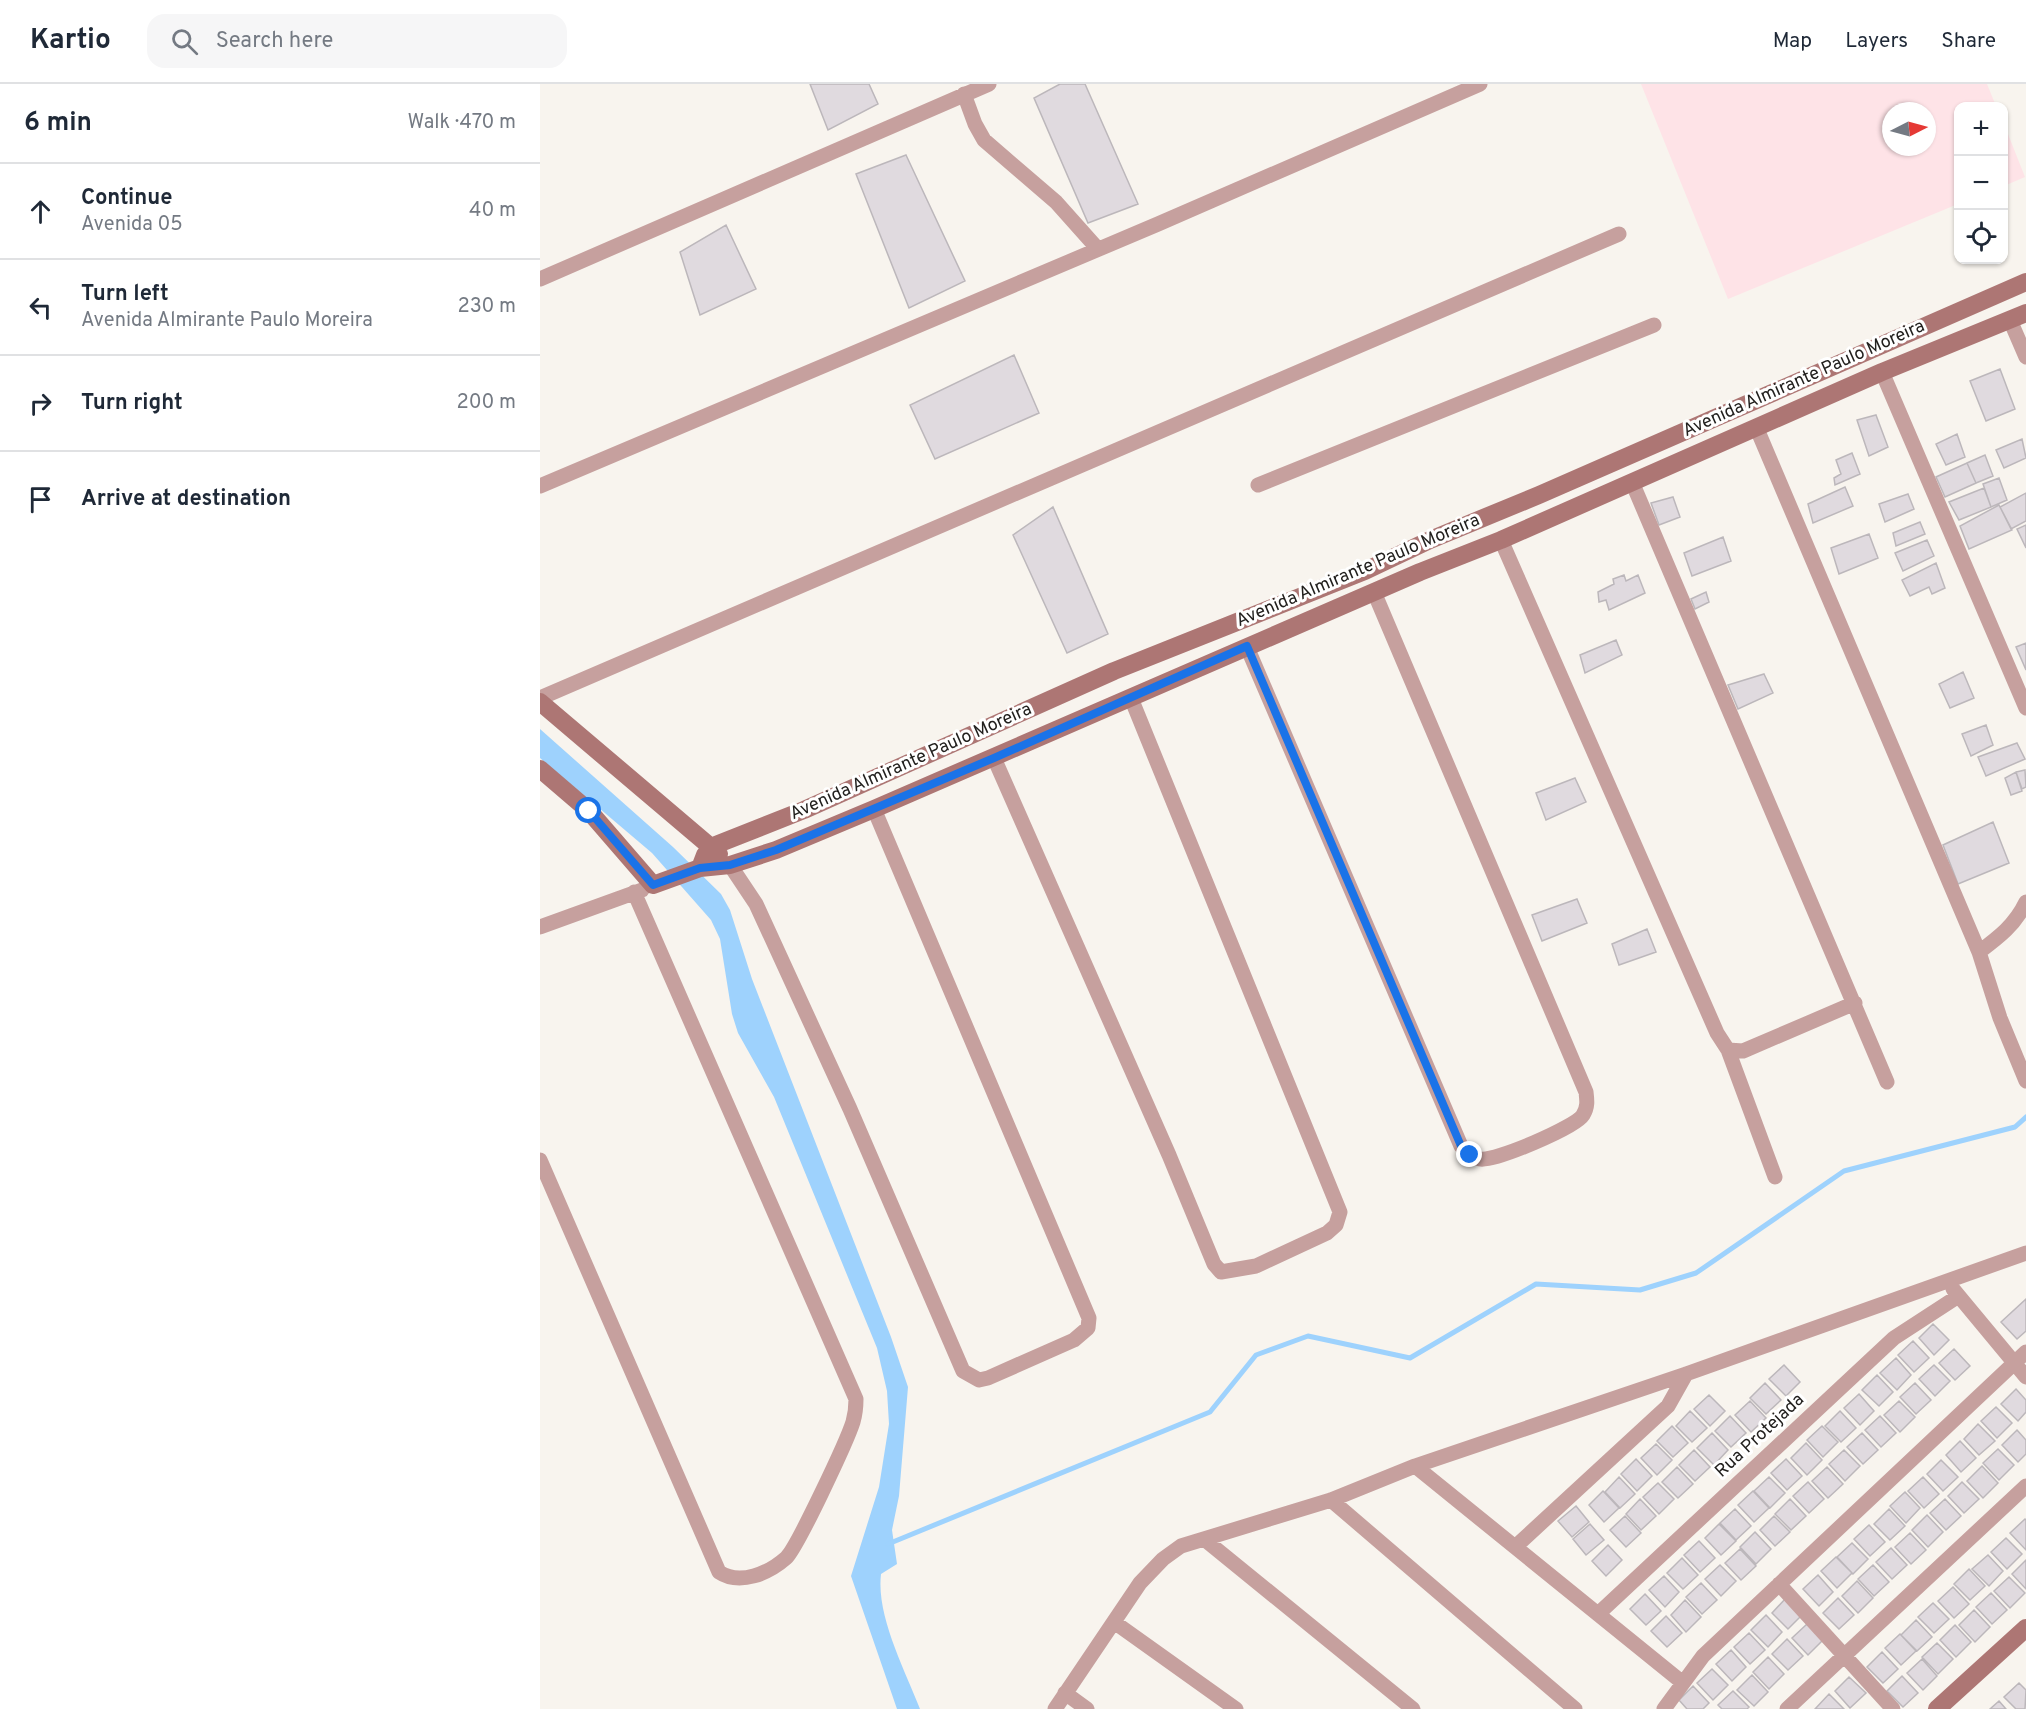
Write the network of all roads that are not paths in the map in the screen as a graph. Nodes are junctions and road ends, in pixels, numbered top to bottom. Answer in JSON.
{"nodes":[{"id":1,"x":989,"y":84,"type":"edge"},
{"id":2,"x":1480,"y":84,"type":"edge"},
{"id":3,"x":964,"y":94,"type":"junction"},
{"id":4,"x":1619,"y":234,"type":"dead end"},
{"id":5,"x":1097,"y":249,"type":"junction"},
{"id":6,"x":540,"y":279,"type":"edge"},
{"id":7,"x":2026,"y":282,"type":"edge"},
{"id":8,"x":2018,"y":317,"type":"edge"},
{"id":9,"x":1654,"y":325,"type":"dead end"},
{"id":10,"x":2026,"y":357,"type":"edge"},
{"id":11,"x":1882,"y":372,"type":"junction"},
{"id":12,"x":1757,"y":429,"type":"junction"},
{"id":13,"x":1632,"y":482,"type":"junction"},
{"id":14,"x":1258,"y":485,"type":"dead end"},
{"id":15,"x":540,"y":486,"type":"edge"},
{"id":16,"x":1501,"y":540,"type":"junction"},
{"id":17,"x":1374,"y":592,"type":"junction"},
{"id":18,"x":1247,"y":646,"type":"junction"},
{"id":19,"x":1131,"y":698,"type":"junction"},
{"id":20,"x":540,"y":700,"type":"edge"},
{"id":21,"x":2026,"y":708,"type":"edge"},
{"id":22,"x":994,"y":758,"type":"junction"},
{"id":23,"x":540,"y":769,"type":"edge"},
{"id":24,"x":874,"y":809,"type":"junction"},
{"id":25,"x":713,"y":846,"type":"junction"},
{"id":26,"x":730,"y":865,"type":"junction"},
{"id":27,"x":698,"y":869,"type":"junction"},
{"id":28,"x":659,"y":883,"type":"junction"},
{"id":29,"x":634,"y":892,"type":"junction"},
{"id":30,"x":2026,"y":902,"type":"edge"},
{"id":31,"x":540,"y":927,"type":"edge"},
{"id":32,"x":1979,"y":952,"type":"junction"},
{"id":33,"x":1855,"y":1003,"type":"junction"},
{"id":34,"x":1728,"y":1050,"type":"junction"},
{"id":35,"x":2026,"y":1081,"type":"edge"},
{"id":36,"x":1887,"y":1082,"type":"dead end"},
{"id":37,"x":540,"y":1160,"type":"edge"},
{"id":38,"x":1776,"y":1178,"type":"dead end"},
{"id":39,"x":2026,"y":1253,"type":"edge"},
{"id":40,"x":1948,"y":1281,"type":"junction"},
{"id":41,"x":1957,"y":1297,"type":"junction"},
{"id":42,"x":2026,"y":1352,"type":"edge"},
{"id":43,"x":2014,"y":1363,"type":"junction"},
{"id":44,"x":1686,"y":1374,"type":"junction"},
{"id":45,"x":2026,"y":1377,"type":"edge"},
{"id":46,"x":1415,"y":1466,"type":"junction"},
{"id":47,"x":2026,"y":1486,"type":"edge"},
{"id":48,"x":1331,"y":1500,"type":"junction"},
{"id":49,"x":1204,"y":1539,"type":"junction"},
{"id":50,"x":1515,"y":1547,"type":"junction"},
{"id":51,"x":1779,"y":1584,"type":"junction"},
{"id":52,"x":1598,"y":1614,"type":"junction"},
{"id":53,"x":1114,"y":1622,"type":"junction"},
{"id":54,"x":2026,"y":1628,"type":"edge"},
{"id":55,"x":1844,"y":1655,"type":"junction"},
{"id":56,"x":1683,"y":1683,"type":"junction"},
{"id":57,"x":1065,"y":1693,"type":"junction"},
{"id":58,"x":1055,"y":1709,"type":"edge"},
{"id":59,"x":1087,"y":1709,"type":"edge"},
{"id":60,"x":1236,"y":1709,"type":"edge"},
{"id":61,"x":1413,"y":1709,"type":"edge"},
{"id":62,"x":1575,"y":1709,"type":"edge"},
{"id":63,"x":1664,"y":1709,"type":"edge"},
{"id":64,"x":1787,"y":1709,"type":"edge"},
{"id":65,"x":1893,"y":1709,"type":"edge"},
{"id":66,"x":1937,"y":1709,"type":"edge"}],
"edges":[{"from":1,"to":3,"type":"street"},
{"from":2,"to":5,"type":"street"},
{"from":3,"to":5,"type":"street"},
{"from":3,"to":6,"type":"street"},
{"from":4,"to":20,"type":"street"},
{"from":5,"to":15,"type":"street"},
{"from":7,"to":25,"type":"main road","name":"Avenida Almirante Paulo Moreira"},
{"from":8,"to":10,"type":"street"},
{"from":8,"to":11,"type":"main road","name":"Avenida Almirante Paulo Moreira"},
{"from":9,"to":14,"type":"street"},
{"from":11,"to":12,"type":"main road","name":"Avenida Almirante Paulo Moreira"},
{"from":11,"to":21,"type":"street"},
{"from":12,"to":13,"type":"main road","name":"Avenida Almirante Paulo Moreira"},
{"from":12,"to":32,"type":"street"},
{"from":13,"to":16,"type":"main road","name":"Avenida Almirante Paulo Moreira"},
{"from":13,"to":33,"type":"street"},
{"from":16,"to":17,"type":"main road","name":"Avenida Almirante Paulo Moreira"},
{"from":16,"to":34,"type":"street"},
{"from":17,"to":18,"type":"main road","name":"Avenida Almirante Paulo Moreira"},
{"from":17,"to":18,"type":"street"},
{"from":18,"to":19,"type":"main road","name":"Avenida Almirante Paulo Moreira"},
{"from":19,"to":22,"type":"main road","name":"Avenida Almirante Paulo Moreira"},
{"from":19,"to":22,"type":"street"},
{"from":20,"to":25,"type":"main road"},
{"from":22,"to":24,"type":"main road","name":"Avenida Almirante Paulo Moreira"},
{"from":23,"to":28,"type":"main road"},
{"from":24,"to":26,"type":"main road","name":"Avenida Almirante Paulo Moreira"},
{"from":24,"to":26,"type":"street"},
{"from":25,"to":26,"type":"main road"},
{"from":25,"to":27,"type":"main road"},
{"from":26,"to":27,"type":"main road","name":"Avenida Almirante Paulo Moreira"},
{"from":27,"to":28,"type":"main road","name":"Avenida Almirante Paulo Moreira"},
{"from":28,"to":29,"type":"street","name":"Avenida Almirante Paulo Moreira"},
{"from":29,"to":31,"type":"street","name":"Avenida Almirante Paulo Moreira"},
{"from":29,"to":37,"type":"street"},
{"from":30,"to":32,"type":"street"},
{"from":32,"to":35,"type":"street"},
{"from":33,"to":34,"type":"street"},
{"from":33,"to":36,"type":"street"},
{"from":34,"to":38,"type":"street"},
{"from":39,"to":40,"type":"street"},
{"from":40,"to":41,"type":"street"},
{"from":40,"to":44,"type":"street"},
{"from":41,"to":43,"type":"street"},
{"from":41,"to":52,"type":"street","name":"Rua Protejada"},
{"from":42,"to":43,"type":"street"},
{"from":43,"to":45,"type":"street"},
{"from":43,"to":51,"type":"street"},
{"from":44,"to":46,"type":"street"},
{"from":44,"to":50,"type":"street"},
{"from":46,"to":48,"type":"street"},
{"from":46,"to":50,"type":"street"},
{"from":47,"to":55,"type":"street"},
{"from":48,"to":49,"type":"street"},
{"from":48,"to":62,"type":"street"},
{"from":49,"to":53,"type":"street"},
{"from":49,"to":61,"type":"street"},
{"from":50,"to":52,"type":"street"},
{"from":51,"to":55,"type":"street"},
{"from":51,"to":56,"type":"street"},
{"from":52,"to":56,"type":"street"},
{"from":53,"to":57,"type":"street"},
{"from":53,"to":60,"type":"street"},
{"from":54,"to":66,"type":"main road"},
{"from":55,"to":64,"type":"street"},
{"from":55,"to":65,"type":"street"},
{"from":56,"to":63,"type":"street"},
{"from":57,"to":58,"type":"street"},
{"from":57,"to":59,"type":"street"}]}
